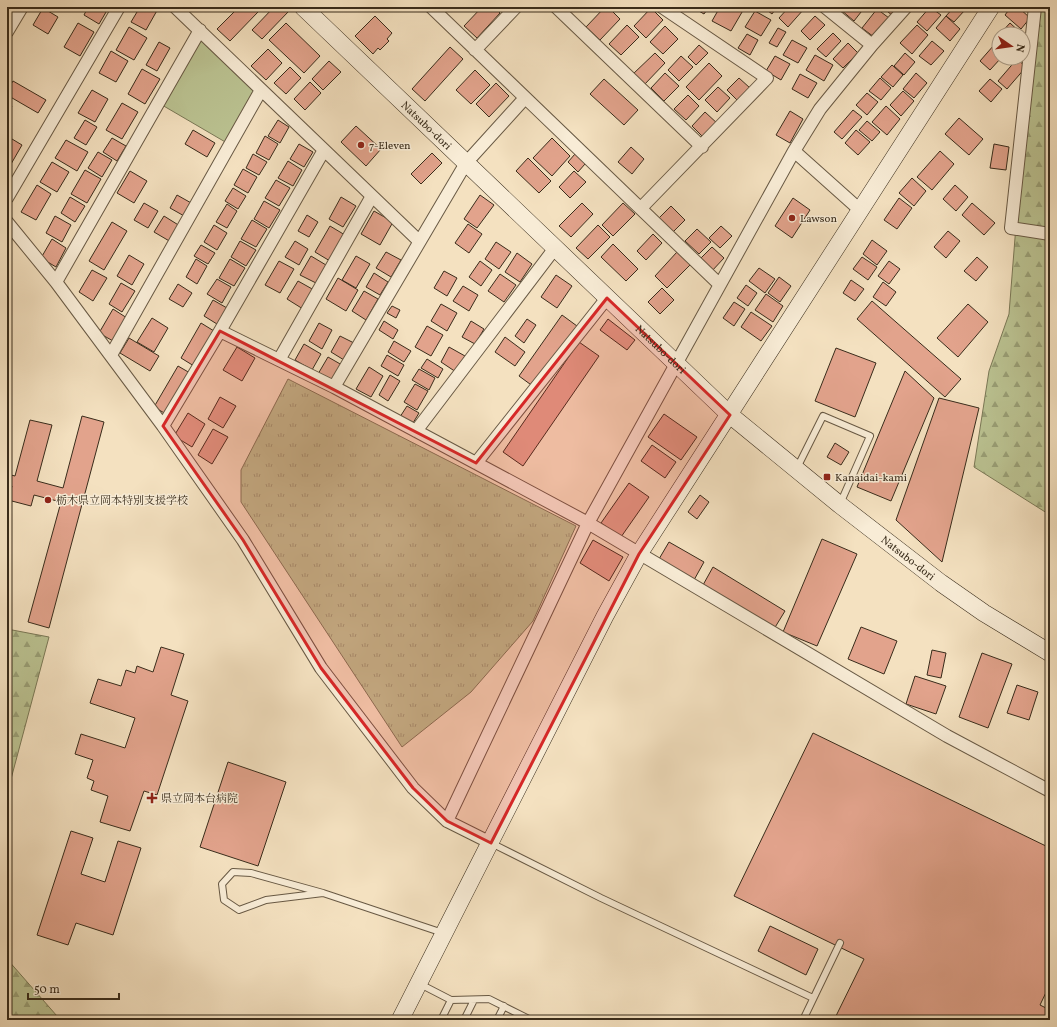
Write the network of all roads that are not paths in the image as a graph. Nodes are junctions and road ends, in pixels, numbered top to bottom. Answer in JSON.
{"nodes":[{"id":1,"x":22,"y":7,"type":"edge"},
{"id":2,"x":119,"y":7,"type":"edge"},
{"id":3,"x":175,"y":7,"type":"edge"},
{"id":4,"x":303,"y":7,"type":"edge"},
{"id":5,"x":431,"y":7,"type":"edge"},
{"id":6,"x":516,"y":7,"type":"edge"},
{"id":7,"x":556,"y":7,"type":"edge"},
{"id":8,"x":662,"y":7,"type":"edge"},
{"id":9,"x":824,"y":7,"type":"edge"},
{"id":10,"x":906,"y":7,"type":"edge"},
{"id":11,"x":991,"y":7,"type":"edge"},
{"id":12,"x":1035,"y":7,"type":"edge"},
{"id":13,"x":200,"y":30,"type":"junction"},
{"id":14,"x":7,"y":32,"type":"edge"},
{"id":15,"x":872,"y":45,"type":"junction"},
{"id":16,"x":475,"y":50,"type":"junction"},
{"id":17,"x":261,"y":90,"type":"junction"},
{"id":18,"x":525,"y":98,"type":"junction"},
{"id":19,"x":702,"y":147,"type":"junction"},
{"id":20,"x":324,"y":150,"type":"junction"},
{"id":21,"x":794,"y":151,"type":"junction"},
{"id":22,"x":466,"y":163,"type":"junction"},
{"id":23,"x":372,"y":196,"type":"junction"},
{"id":24,"x":7,"y":198,"type":"edge"},
{"id":25,"x":641,"y":208,"type":"junction"},
{"id":26,"x":860,"y":210,"type":"junction"},
{"id":27,"x":7,"y":222,"type":"edge"},
{"id":28,"x":1050,"y":234,"type":"edge"},
{"id":29,"x":419,"y":241,"type":"junction"},
{"id":30,"x":555,"y":248,"type":"junction"},
{"id":31,"x":56,"y":282,"type":"junction"},
{"id":32,"x":719,"y":284,"type":"junction"},
{"id":33,"x":607,"y":298,"type":"junction"},
{"id":34,"x":220,"y":331,"type":"junction"},
{"id":35,"x":111,"y":355,"type":"junction"},
{"id":36,"x":279,"y":360,"type":"junction"},
{"id":37,"x":676,"y":364,"type":"junction"},
{"id":38,"x":334,"y":387,"type":"junction"},
{"id":39,"x":730,"y":416,"type":"junction"},
{"id":40,"x":163,"y":426,"type":"junction"},
{"id":41,"x":416,"y":431,"type":"junction"},
{"id":42,"x":476,"y":463,"type":"junction"},
{"id":43,"x":796,"y":470,"type":"junction"},
{"id":44,"x":840,"y":505,"type":"junction"},
{"id":45,"x":588,"y":523,"type":"junction"},
{"id":46,"x":639,"y":554,"type":"junction"},
{"id":47,"x":1050,"y":653,"type":"edge"},
{"id":48,"x":1050,"y":791,"type":"edge"},
{"id":49,"x":447,"y":821,"type":"junction"},
{"id":50,"x":491,"y":842,"type":"junction"},
{"id":51,"x":323,"y":893,"type":"junction"},
{"id":52,"x":445,"y":934,"type":"junction"},
{"id":53,"x":840,"y":943,"type":"dead end"},
{"id":54,"x":419,"y":983,"type":"junction"},
{"id":55,"x":814,"y":998,"type":"junction"},
{"id":56,"x":451,"y":1000,"type":"junction"},
{"id":57,"x":474,"y":1000,"type":"junction"},
{"id":58,"x":504,"y":1006,"type":"junction"},
{"id":59,"x":400,"y":1020,"type":"edge"},
{"id":60,"x":441,"y":1020,"type":"edge"},
{"id":61,"x":464,"y":1020,"type":"edge"},
{"id":62,"x":497,"y":1020,"type":"edge"},
{"id":63,"x":530,"y":1020,"type":"edge"},
{"id":64,"x":803,"y":1020,"type":"edge"}],
"edges":[{"from":1,"to":14,"type":"street"},
{"from":2,"to":24,"type":"street"},
{"from":3,"to":13,"type":"street"},
{"from":4,"to":22,"type":"main road","name":"Natsubo-dori"},
{"from":5,"to":16,"type":"street"},
{"from":6,"to":16,"type":"street"},
{"from":7,"to":19,"type":"street"},
{"from":8,"to":19,"type":"street"},
{"from":9,"to":15,"type":"street"},
{"from":10,"to":15,"type":"street"},
{"from":11,"to":26,"type":"main road"},
{"from":12,"to":28,"type":"street"},
{"from":13,"to":17,"type":"street"},
{"from":13,"to":31,"type":"street"},
{"from":15,"to":21,"type":"street"},
{"from":16,"to":18,"type":"street"},
{"from":17,"to":20,"type":"street"},
{"from":17,"to":35,"type":"street"},
{"from":18,"to":22,"type":"street"},
{"from":18,"to":25,"type":"street"},
{"from":19,"to":25,"type":"street"},
{"from":20,"to":23,"type":"street"},
{"from":20,"to":34,"type":"street"},
{"from":21,"to":26,"type":"street"},
{"from":21,"to":32,"type":"street"},
{"from":22,"to":29,"type":"street"},
{"from":22,"to":30,"type":"main road","name":"Natsubo-dori"},
{"from":23,"to":29,"type":"street"},
{"from":23,"to":36,"type":"street"},
{"from":25,"to":32,"type":"street"},
{"from":26,"to":39,"type":"main road"},
{"from":27,"to":31,"type":"street"},
{"from":29,"to":38,"type":"street"},
{"from":30,"to":33,"type":"main road","name":"Natsubo-dori"},
{"from":30,"to":41,"type":"street"},
{"from":31,"to":35,"type":"street"},
{"from":32,"to":37,"type":"street"},
{"from":33,"to":37,"type":"main road","name":"Natsubo-dori"},
{"from":33,"to":42,"type":"street"},
{"from":34,"to":36,"type":"street"},
{"from":34,"to":40,"type":"street"},
{"from":35,"to":40,"type":"street"},
{"from":36,"to":38,"type":"street"},
{"from":37,"to":39,"type":"main road","name":"Natsubo-dori"},
{"from":37,"to":45,"type":"street"},
{"from":38,"to":41,"type":"street"},
{"from":39,"to":43,"type":"main road","name":"Natsubo-dori"},
{"from":39,"to":46,"type":"main road"},
{"from":40,"to":49,"type":"street"},
{"from":41,"to":42,"type":"street"},
{"from":42,"to":45,"type":"street"},
{"from":43,"to":44,"type":"main road","name":"Natsubo-dori"},
{"from":43,"to":44,"type":"lane"},
{"from":44,"to":47,"type":"main road","name":"Natsubo-dori"},
{"from":45,"to":46,"type":"street"},
{"from":45,"to":49,"type":"street"},
{"from":46,"to":48,"type":"street"},
{"from":46,"to":50,"type":"main road"},
{"from":49,"to":50,"type":"street"},
{"from":50,"to":52,"type":"main road"},
{"from":50,"to":55,"type":"lane"},
{"from":51,"to":51,"type":"lane"},
{"from":51,"to":52,"type":"lane"},
{"from":52,"to":54,"type":"main road"},
{"from":53,"to":55,"type":"lane"},
{"from":54,"to":56,"type":"lane"},
{"from":54,"to":59,"type":"main road"},
{"from":55,"to":64,"type":"lane"},
{"from":56,"to":57,"type":"lane"},
{"from":56,"to":60,"type":"lane"},
{"from":57,"to":58,"type":"lane"},
{"from":57,"to":61,"type":"lane"},
{"from":58,"to":62,"type":"lane"},
{"from":58,"to":63,"type":"lane"}]}
